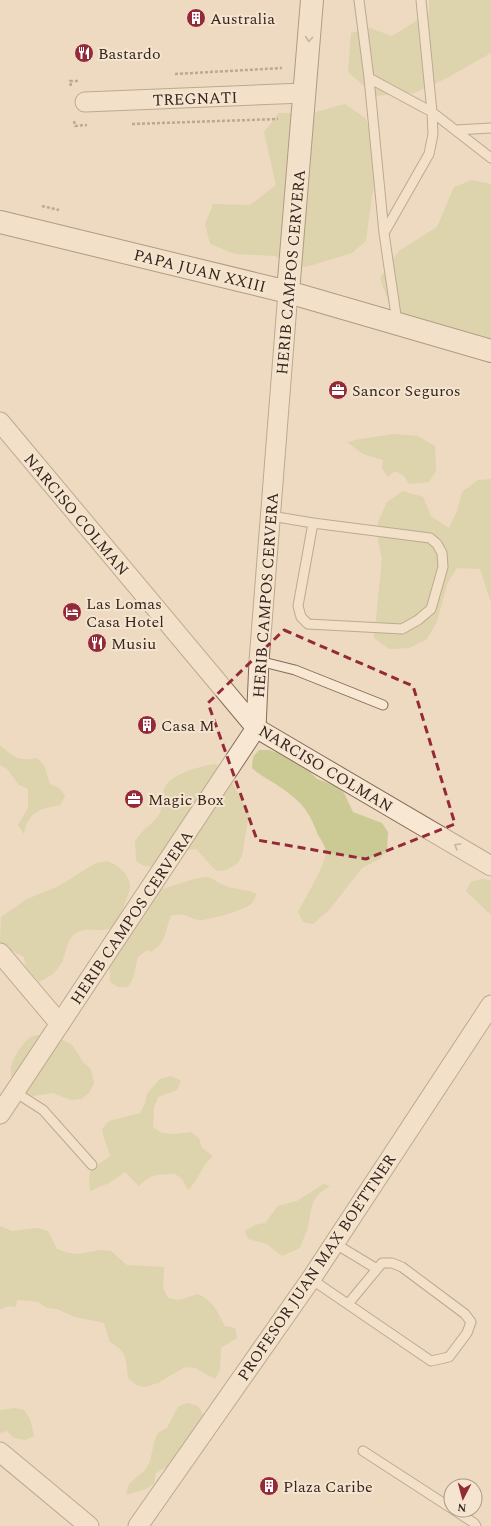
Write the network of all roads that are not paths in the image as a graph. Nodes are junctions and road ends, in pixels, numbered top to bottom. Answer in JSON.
{"nodes":[{"id":1,"x":312,"y":0,"type":"edge"},
{"id":2,"x":359,"y":0,"type":"edge"},
{"id":3,"x":421,"y":0,"type":"edge"},
{"id":4,"x":369,"y":78,"type":"junction"},
{"id":5,"x":304,"y":93,"type":"junction"},
{"id":6,"x":85,"y":102,"type":"dead end"},
{"id":7,"x":432,"y":112,"type":"junction"},
{"id":8,"x":491,"y":128,"type":"edge"},
{"id":9,"x":456,"y":130,"type":"junction"},
{"id":10,"x":491,"y":158,"type":"edge"},
{"id":11,"x":0,"y":222,"type":"edge"},
{"id":12,"x":384,"y":233,"type":"junction"},
{"id":13,"x":288,"y":292,"type":"junction"},
{"id":14,"x":397,"y":324,"type":"junction"},
{"id":15,"x":491,"y":351,"type":"edge"},
{"id":16,"x":0,"y":422,"type":"edge"},
{"id":17,"x":270,"y":516,"type":"junction"},
{"id":18,"x":313,"y":523,"type":"junction"},
{"id":19,"x":259,"y":661,"type":"junction"},
{"id":20,"x":383,"y":704,"type":"dead end"},
{"id":21,"x":256,"y":728,"type":"junction"},
{"id":22,"x":491,"y":866,"type":"edge"},
{"id":23,"x":0,"y":953,"type":"edge"},
{"id":24,"x":491,"y":1005,"type":"edge"},
{"id":25,"x":60,"y":1024,"type":"junction"},
{"id":26,"x":15,"y":1092,"type":"junction"},
{"id":27,"x":0,"y":1114,"type":"edge"},
{"id":28,"x":92,"y":1165,"type":"dead end"},
{"id":29,"x":334,"y":1243,"type":"junction"},
{"id":30,"x":377,"y":1269,"type":"junction"},
{"id":31,"x":311,"y":1279,"type":"junction"},
{"id":32,"x":348,"y":1304,"type":"junction"},
{"id":33,"x":363,"y":1451,"type":"dead end"},
{"id":34,"x":0,"y":1452,"type":"edge"},
{"id":35,"x":443,"y":1503,"type":"edge"},
{"id":36,"x":466,"y":1518,"type":"edge"},
{"id":37,"x":89,"y":1526,"type":"edge"},
{"id":38,"x":138,"y":1526,"type":"edge"},
{"id":39,"x":476,"y":1526,"type":"edge"}],
"edges":[{"from":1,"to":5,"type":"street","name":"HERIB CAMPOS CERVERA","one_way":true},
{"from":2,"to":4,"type":"lane"},
{"from":3,"to":7,"type":"lane"},
{"from":4,"to":7,"type":"lane"},
{"from":4,"to":12,"type":"lane"},
{"from":5,"to":6,"type":"street","name":"TREGNATI"},
{"from":5,"to":13,"type":"street","name":"HERIB CAMPOS CERVERA"},
{"from":7,"to":9,"type":"lane"},
{"from":7,"to":12,"type":"lane"},
{"from":8,"to":9,"type":"lane"},
{"from":9,"to":10,"type":"lane"},
{"from":11,"to":13,"type":"street","name":"PAPA JUAN XXIII"},
{"from":12,"to":14,"type":"lane"},
{"from":13,"to":14,"type":"street","name":"PAPA JUAN XXIII"},
{"from":13,"to":17,"type":"street","name":"HERIB CAMPOS CERVERA"},
{"from":14,"to":15,"type":"street","name":"PAPA JUAN XXIII"},
{"from":16,"to":21,"type":"street","name":"NARCISO COLMAN"},
{"from":17,"to":18,"type":"lane"},
{"from":17,"to":19,"type":"street","name":"HERIB CAMPOS CERVERA"},
{"from":18,"to":18,"type":"lane"},
{"from":19,"to":20,"type":"lane"},
{"from":19,"to":21,"type":"street","name":"HERIB CAMPOS CERVERA"},
{"from":22,"to":21,"type":"street","name":"NARCISO COLMAN","one_way":true},
{"from":21,"to":25,"type":"street","name":"HERIB CAMPOS CERVERA"},
{"from":23,"to":25,"type":"street"},
{"from":24,"to":29,"type":"street","name":"PROFESOR JUAN MAX BOETTNER"},
{"from":25,"to":26,"type":"street","name":"HERIB CAMPOS CERVERA"},
{"from":26,"to":27,"type":"street","name":"HERIB CAMPOS CERVERA"},
{"from":26,"to":28,"type":"lane"},
{"from":29,"to":30,"type":"lane"},
{"from":29,"to":31,"type":"street","name":"PROFESOR JUAN MAX BOETTNER"},
{"from":30,"to":32,"type":"lane"},
{"from":30,"to":32,"type":"lane"},
{"from":31,"to":32,"type":"lane"},
{"from":31,"to":38,"type":"street","name":"PROFESOR JUAN MAX BOETTNER"},
{"from":33,"to":35,"type":"lane"},
{"from":34,"to":37,"type":"street"},
{"from":36,"to":39,"type":"lane"}]}
